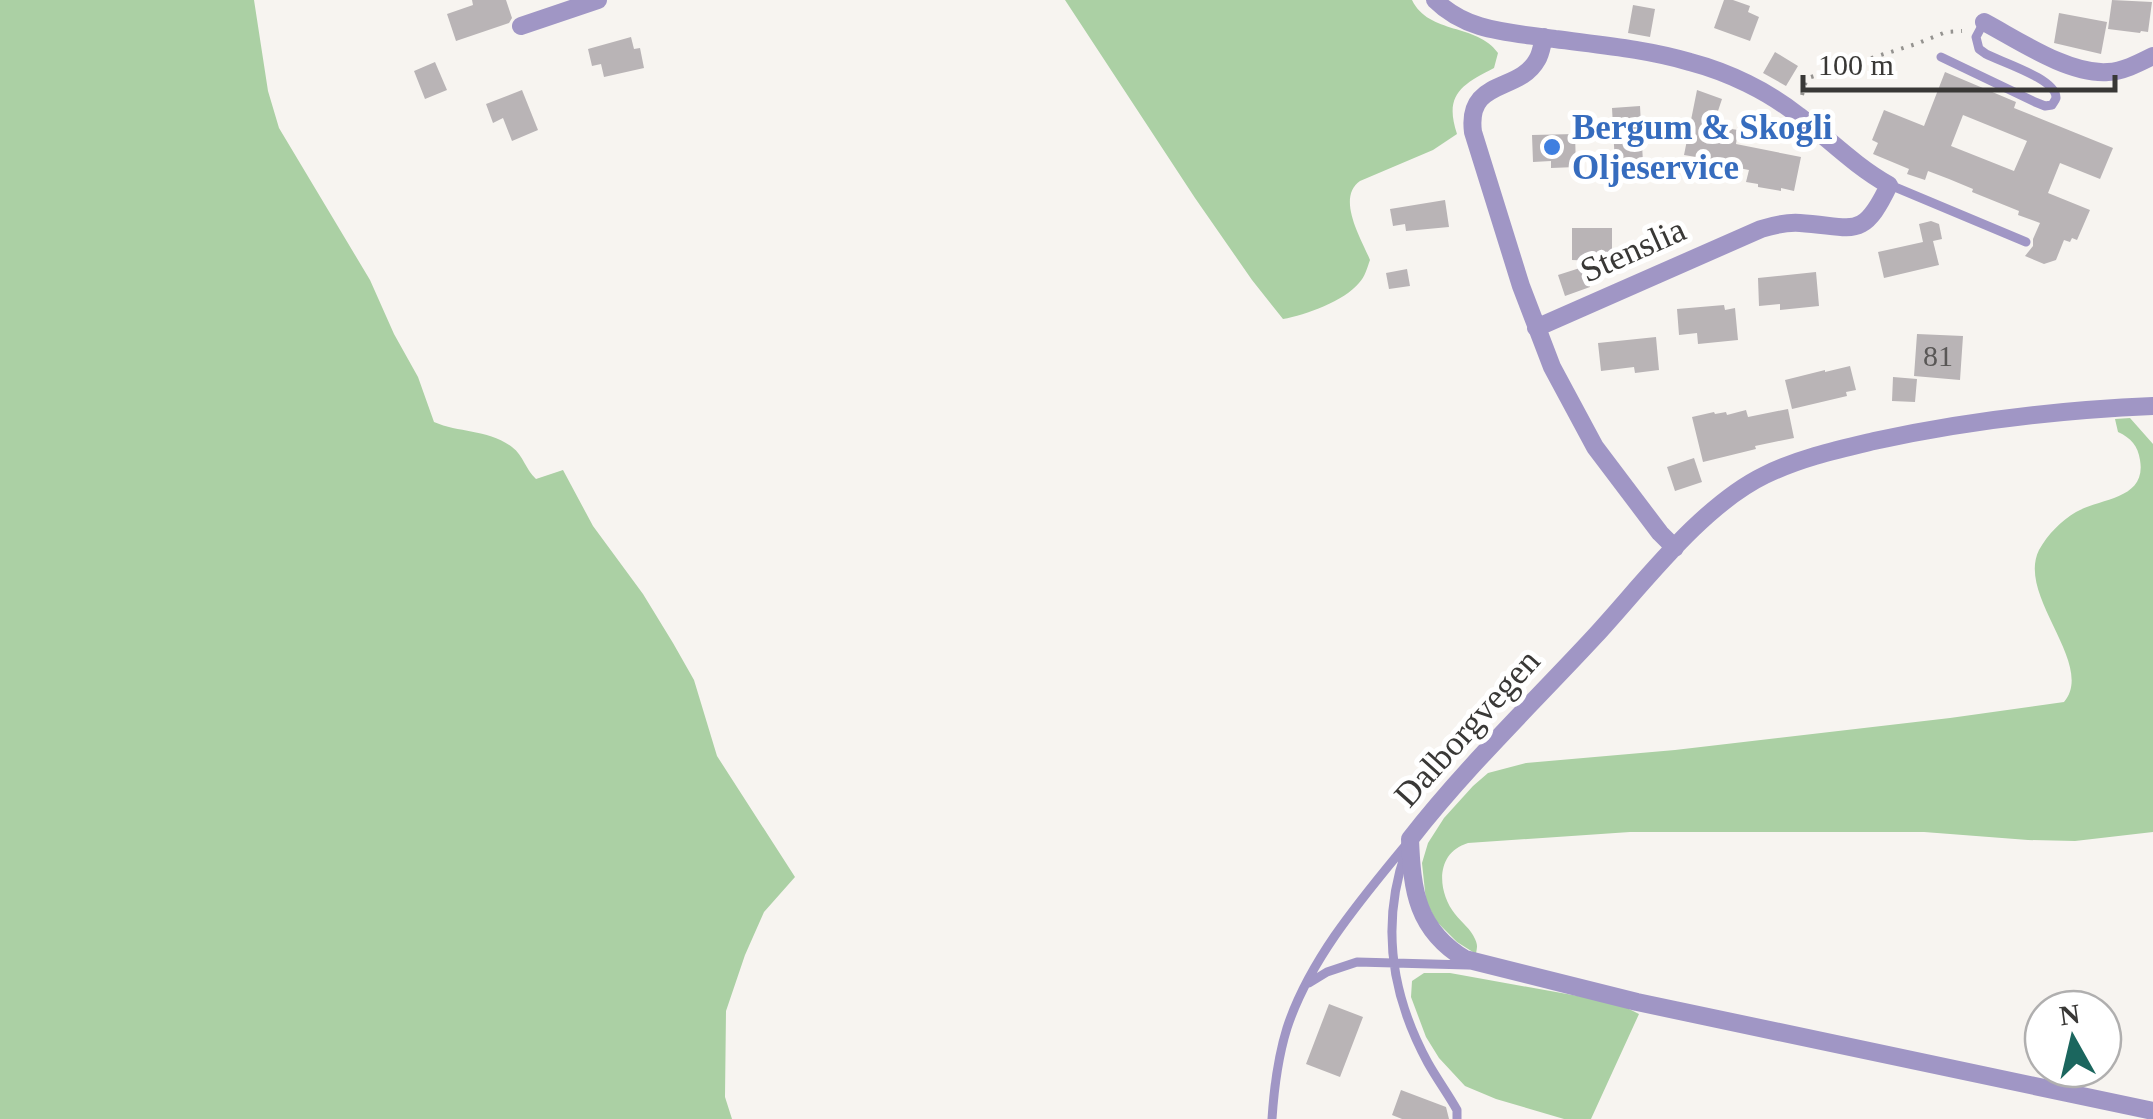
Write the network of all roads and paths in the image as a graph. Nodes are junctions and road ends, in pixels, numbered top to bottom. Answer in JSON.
{"nodes":[{"id":1,"x":598,"y":0,"type":"edge"},
{"id":2,"x":1435,"y":0,"type":"edge"},
{"id":3,"x":521,"y":26,"type":"dead end"},
{"id":4,"x":1981,"y":27,"type":"junction"},
{"id":5,"x":1544,"y":37,"type":"junction"},
{"id":6,"x":2153,"y":56,"type":"edge"},
{"id":7,"x":1941,"y":57,"type":"dead end"},
{"id":8,"x":1798,"y":114,"type":"junction"},
{"id":9,"x":1889,"y":185,"type":"junction"},
{"id":10,"x":2026,"y":242,"type":"dead end"},
{"id":11,"x":1536,"y":328,"type":"junction"},
{"id":12,"x":2153,"y":406,"type":"edge"},
{"id":13,"x":1675,"y":548,"type":"junction"},
{"id":14,"x":1410,"y":839,"type":"junction"},
{"id":15,"x":1393,"y":962,"type":"junction"},
{"id":16,"x":1481,"y":964,"type":"junction"},
{"id":17,"x":1306,"y":984,"type":"junction"},
{"id":18,"x":2153,"y":1112,"type":"edge"},
{"id":19,"x":1272,"y":1119,"type":"edge"},
{"id":20,"x":1457,"y":1119,"type":"edge"}],
"edges":[{"from":1,"to":3,"type":"street"},
{"from":2,"to":5,"type":"street"},
{"from":4,"to":6,"type":"street"},
{"from":4,"to":7,"type":"lane"},
{"from":4,"to":8,"type":"path"},
{"from":5,"to":8,"type":"street"},
{"from":5,"to":11,"type":"street"},
{"from":8,"to":9,"type":"street"},
{"from":9,"to":10,"type":"lane"},
{"from":9,"to":11,"type":"street","name":"Stenslia"},
{"from":11,"to":13,"type":"street"},
{"from":12,"to":13,"type":"street","name":"Dalborgvegen"},
{"from":13,"to":14,"type":"street","name":"Dalborgvegen"},
{"from":14,"to":15,"type":"lane"},
{"from":14,"to":16,"type":"street","name":"Dalborgvegen"},
{"from":14,"to":17,"type":"lane"},
{"from":15,"to":16,"type":"lane"},
{"from":15,"to":17,"type":"lane"},
{"from":15,"to":20,"type":"lane"},
{"from":16,"to":18,"type":"street","name":"Dalborgvegen"},
{"from":17,"to":19,"type":"lane"}]}
